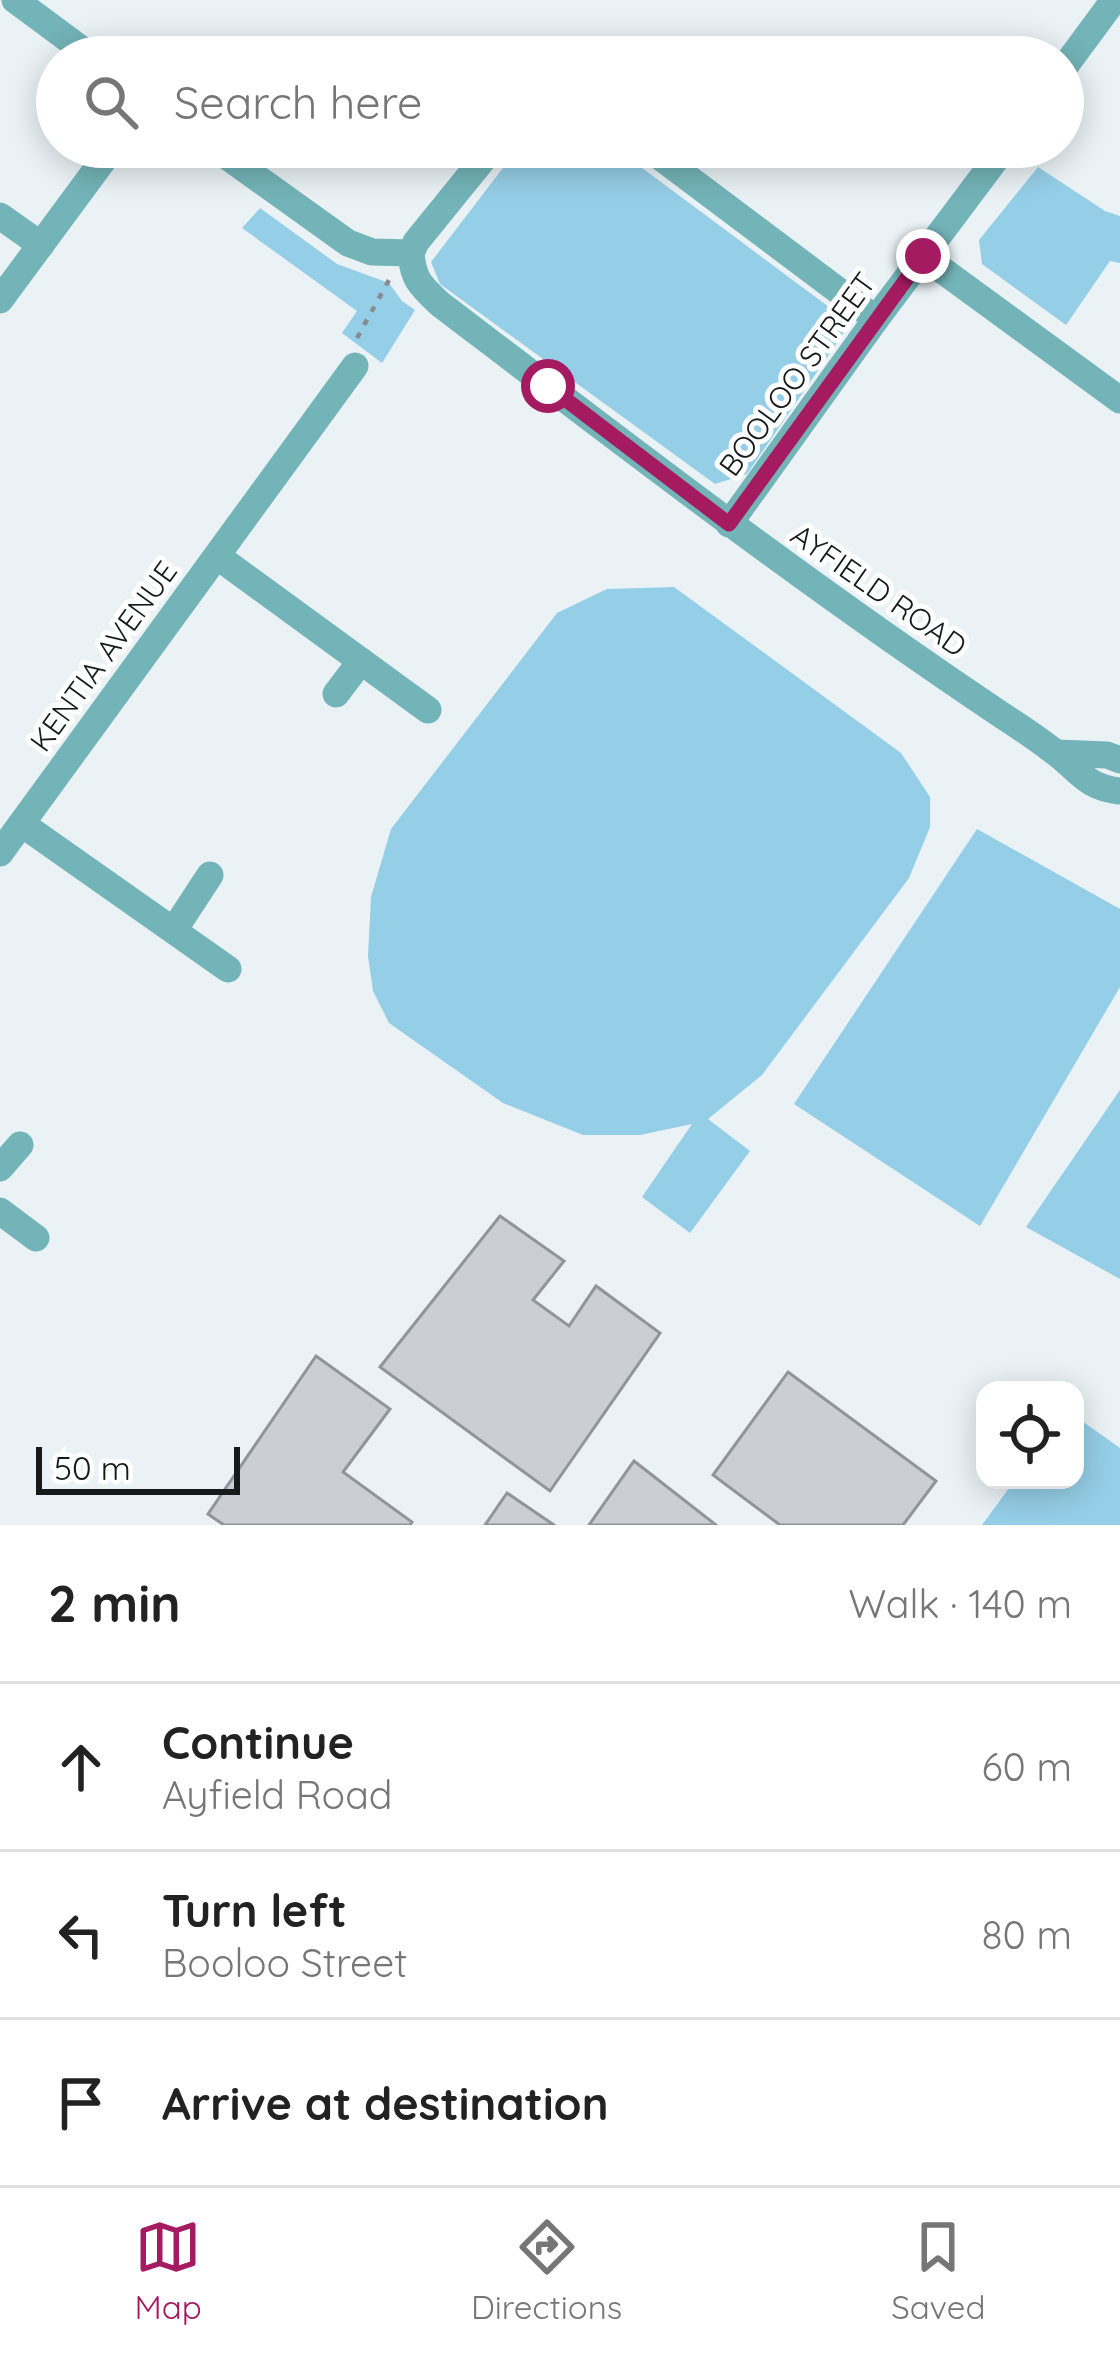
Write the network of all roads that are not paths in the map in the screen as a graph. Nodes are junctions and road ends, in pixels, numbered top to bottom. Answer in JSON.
{"nodes":[{"id":1,"x":15,"y":0,"type":"edge"},
{"id":2,"x":1114,"y":0,"type":"edge"},
{"id":3,"x":64,"y":36,"type":"edge"},
{"id":4,"x":1084,"y":41,"type":"edge"},
{"id":5,"x":97,"y":168,"type":"edge"},
{"id":6,"x":242,"y":168,"type":"edge"},
{"id":7,"x":476,"y":168,"type":"edge"},
{"id":8,"x":675,"y":168,"type":"edge"},
{"id":9,"x":988,"y":168,"type":"edge"},
{"id":10,"x":0,"y":216,"type":"edge"},
{"id":11,"x":40,"y":245,"type":"junction"},
{"id":12,"x":411,"y":253,"type":"junction"},
{"id":13,"x":923,"y":256,"type":"junction"},
{"id":14,"x":0,"y":300,"type":"edge"},
{"id":15,"x":875,"y":319,"type":"junction"},
{"id":16,"x":355,"y":367,"type":"road end"},
{"id":17,"x":1120,"y":400,"type":"edge"},
{"id":18,"x":729,"y":524,"type":"junction"},
{"id":19,"x":217,"y":556,"type":"junction"},
{"id":20,"x":361,"y":661,"type":"junction"},
{"id":21,"x":336,"y":694,"type":"dead end"},
{"id":22,"x":428,"y":710,"type":"dead end"},
{"id":23,"x":1057,"y":753,"type":"junction"},
{"id":24,"x":1120,"y":760,"type":"edge"},
{"id":25,"x":1120,"y":791,"type":"edge"},
{"id":26,"x":22,"y":824,"type":"junction"},
{"id":27,"x":0,"y":854,"type":"edge"},
{"id":28,"x":210,"y":875,"type":"dead end"},
{"id":29,"x":174,"y":931,"type":"junction"},
{"id":30,"x":228,"y":969,"type":"dead end"},
{"id":31,"x":20,"y":1145,"type":"dead end"},
{"id":32,"x":0,"y":1168,"type":"edge"},
{"id":33,"x":0,"y":1211,"type":"edge"},
{"id":34,"x":36,"y":1238,"type":"dead end"}],
"edges":[{"from":1,"to":3,"type":"street"},
{"from":2,"to":4,"type":"street"},
{"from":5,"to":11,"type":"street"},
{"from":6,"to":12,"type":"street"},
{"from":7,"to":12,"type":"street"},
{"from":8,"to":15,"type":"street"},
{"from":9,"to":13,"type":"street","name":"BOOLOO STREET"},
{"from":10,"to":11,"type":"street"},
{"from":11,"to":14,"type":"street"},
{"from":12,"to":18,"type":"street","name":"AYFIELD ROAD"},
{"from":13,"to":15,"type":"street","name":"BOOLOO STREET"},
{"from":13,"to":17,"type":"street"},
{"from":15,"to":18,"type":"street","name":"BOOLOO STREET"},
{"from":16,"to":19,"type":"street","name":"KENTIA AVENUE"},
{"from":18,"to":23,"type":"street","name":"AYFIELD ROAD"},
{"from":19,"to":20,"type":"street"},
{"from":19,"to":26,"type":"street","name":"KENTIA AVENUE"},
{"from":20,"to":21,"type":"street"},
{"from":20,"to":22,"type":"street"},
{"from":23,"to":24,"type":"street","name":"AYFIELD ROAD"},
{"from":23,"to":25,"type":"street","name":"AYFIELD ROAD"},
{"from":26,"to":27,"type":"street","name":"KENTIA AVENUE"},
{"from":26,"to":29,"type":"street"},
{"from":28,"to":29,"type":"street"},
{"from":29,"to":30,"type":"street"},
{"from":31,"to":32,"type":"street"},
{"from":33,"to":34,"type":"street"}]}
